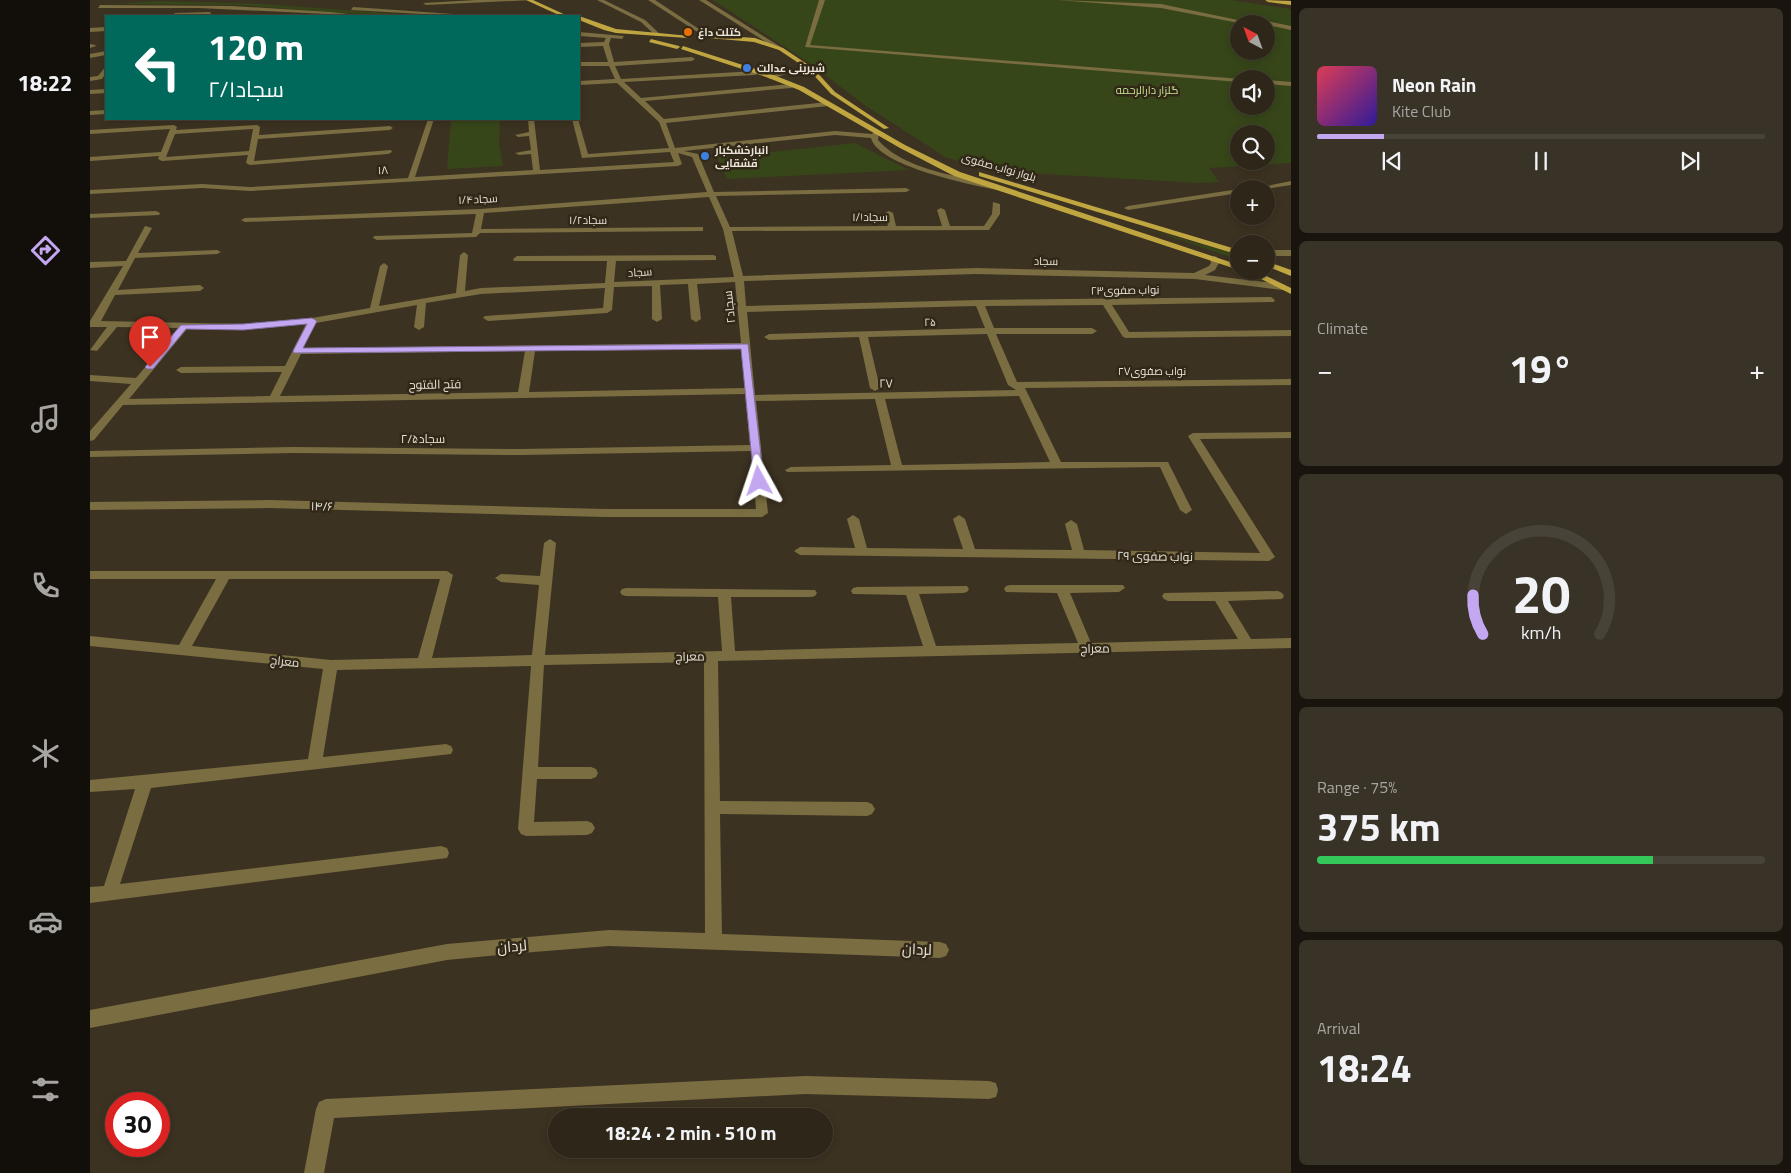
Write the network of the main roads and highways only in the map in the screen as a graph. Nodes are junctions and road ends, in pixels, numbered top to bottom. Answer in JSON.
{"nodes":[{"id":1,"x":530,"y":0,"type":"edge"},
{"id":2,"x":539,"y":0,"type":"edge"},
{"id":3,"x":1268,"y":0,"type":"edge"},
{"id":4,"x":1291,"y":4,"type":"edge"},
{"id":5,"x":559,"y":15,"type":"edge"},
{"id":6,"x":573,"y":15,"type":"edge"},
{"id":7,"x":580,"y":18,"type":"edge"},
{"id":8,"x":580,"y":22,"type":"edge"},
{"id":9,"x":687,"y":36,"type":"junction"},
{"id":10,"x":699,"y":36,"type":"junction"},
{"id":11,"x":709,"y":45,"type":"dead end"},
{"id":12,"x":680,"y":47,"type":"junction"},
{"id":13,"x":701,"y":48,"type":"dead end"},
{"id":14,"x":811,"y":69,"type":"junction"},
{"id":15,"x":788,"y":84,"type":"junction"},
{"id":16,"x":833,"y":92,"type":"junction"},
{"id":17,"x":815,"y":96,"type":"junction"},
{"id":18,"x":1142,"y":222,"type":"junction"},
{"id":19,"x":1129,"y":232,"type":"junction"},
{"id":20,"x":1230,"y":250,"type":"edge"},
{"id":21,"x":1230,"y":265,"type":"edge"},
{"id":22,"x":1275,"y":267,"type":"edge"},
{"id":23,"x":1291,"y":273,"type":"edge"},
{"id":24,"x":1269,"y":280,"type":"edge"},
{"id":25,"x":1287,"y":288,"type":"edge"}],
"edges":[{"from":1,"to":5,"type":"main road"},
{"from":2,"to":6,"type":"main road"},
{"from":3,"to":4,"type":"main road"},
{"from":7,"to":9,"type":"main road"},
{"from":8,"to":12,"type":"main road"},
{"from":9,"to":10,"type":"main road","name":"بلوار نواب صفوی"},
{"from":9,"to":12,"type":"main road"},
{"from":10,"to":11,"type":"main road"},
{"from":10,"to":14,"type":"main road","name":"بلوار نواب صفوی"},
{"from":12,"to":13,"type":"main road"},
{"from":12,"to":15,"type":"main road","name":"بلوار نواب صفوی"},
{"from":14,"to":15,"type":"main road"},
{"from":14,"to":16,"type":"main road","name":"بلوار نواب صفوی"},
{"from":15,"to":17,"type":"main road","name":"بلوار نواب صفوی"},
{"from":16,"to":17,"type":"main road"},
{"from":16,"to":18,"type":"main road","name":"بلوار نواب صفوی"},
{"from":17,"to":19,"type":"main road","name":"بلوار نواب صفوی"},
{"from":18,"to":19,"type":"main road"},
{"from":18,"to":20,"type":"main road","name":"بلوار نواب صفوی"},
{"from":19,"to":21,"type":"main road","name":"بلوار نواب صفوی"},
{"from":22,"to":23,"type":"main road"},
{"from":24,"to":25,"type":"main road"}]}
